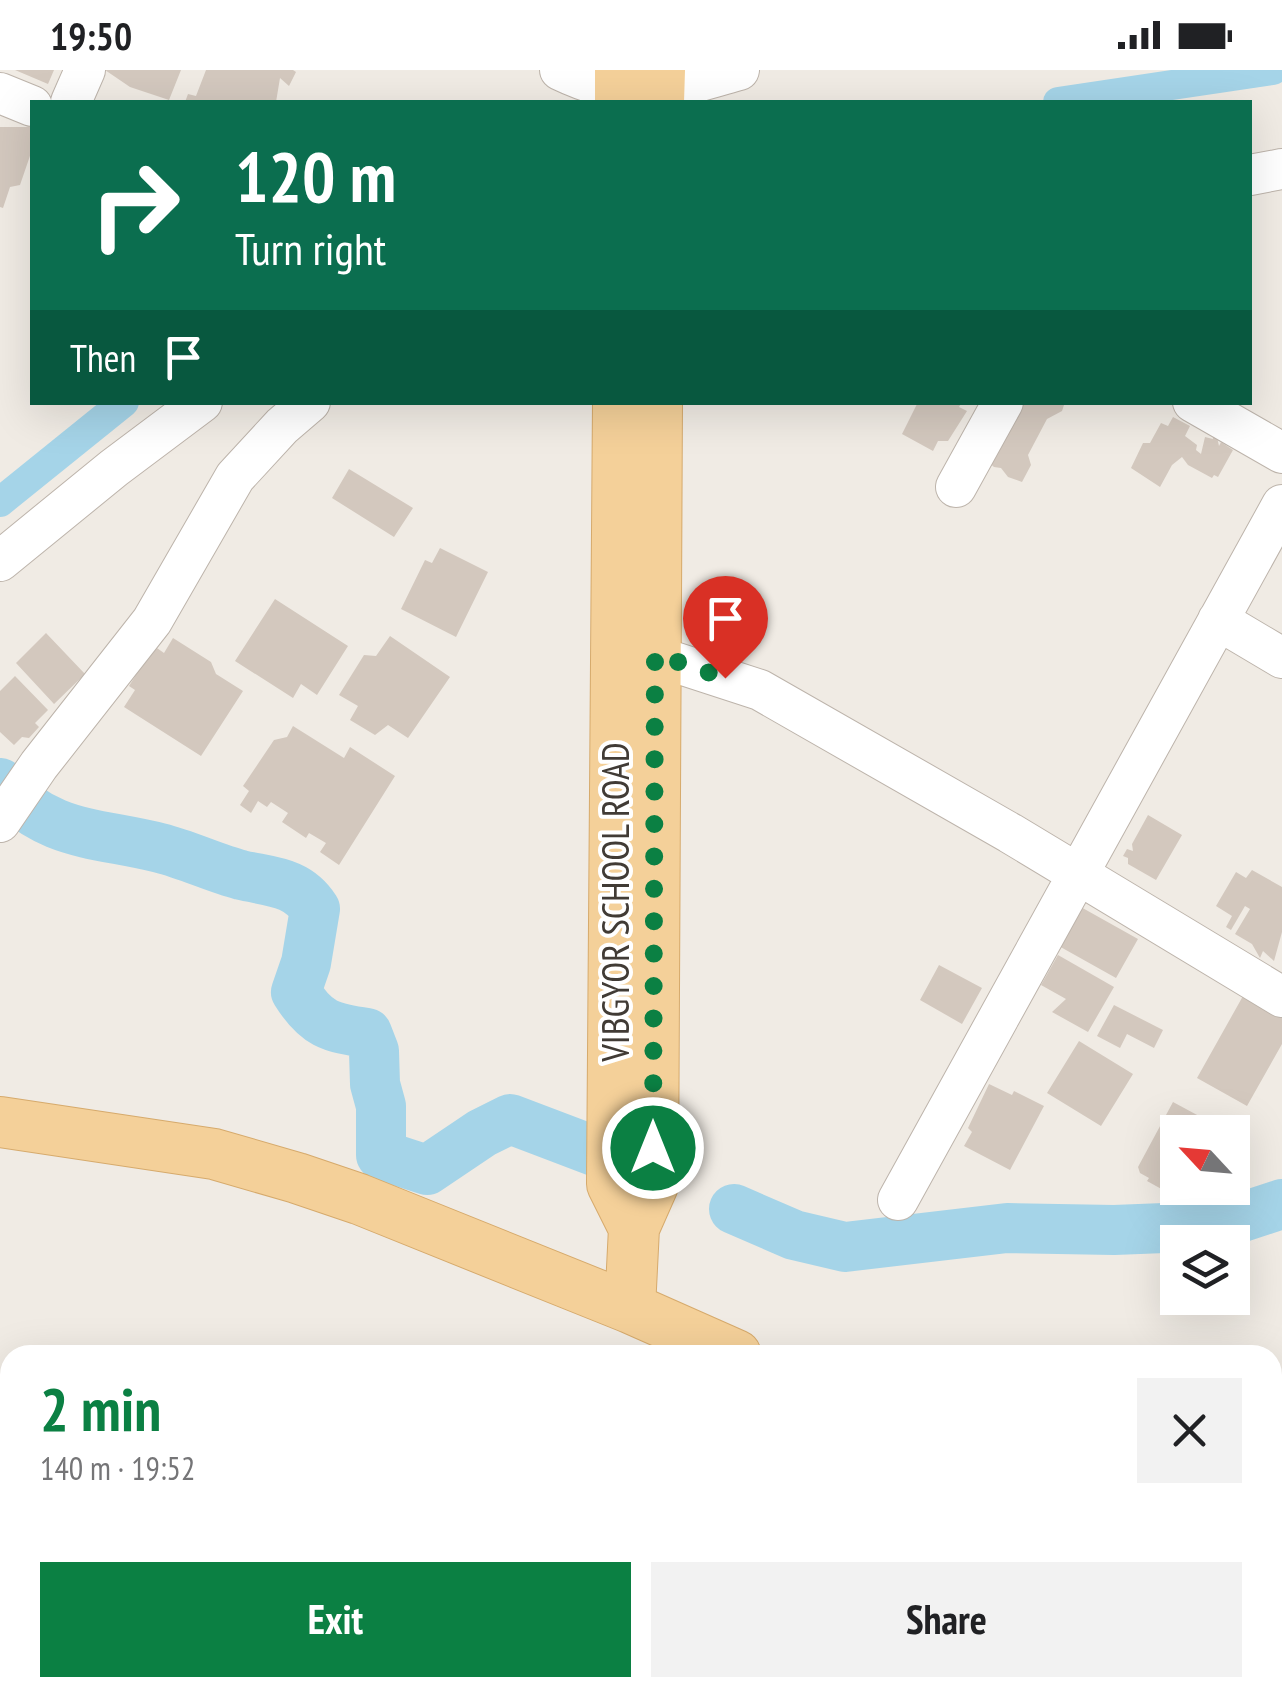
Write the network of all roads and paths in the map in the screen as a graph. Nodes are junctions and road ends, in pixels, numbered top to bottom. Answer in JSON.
{"nodes":[{"id":1,"x":85,"y":70,"type":"edge"},
{"id":2,"x":560,"y":70,"type":"edge"},
{"id":3,"x":739,"y":70,"type":"edge"},
{"id":4,"x":640,"y":88,"type":"edge"},
{"id":5,"x":0,"y":93,"type":"edge"},
{"id":6,"x":72,"y":100,"type":"edge"},
{"id":7,"x":30,"y":105,"type":"edge"},
{"id":8,"x":1282,"y":169,"type":"edge"},
{"id":9,"x":1252,"y":175,"type":"edge"},
{"id":10,"x":198,"y":405,"type":"edge"},
{"id":11,"x":306,"y":405,"type":"edge"},
{"id":12,"x":618,"y":405,"type":"edge"},
{"id":13,"x":657,"y":405,"type":"edge"},
{"id":14,"x":1002,"y":405,"type":"edge"},
{"id":15,"x":1197,"y":405,"type":"edge"},
{"id":16,"x":1282,"y":453,"type":"edge"},
{"id":17,"x":956,"y":487,"type":"dead end"},
{"id":18,"x":1282,"y":504,"type":"edge"},
{"id":19,"x":0,"y":560,"type":"edge"},
{"id":20,"x":1218,"y":620,"type":"junction"},
{"id":21,"x":636,"y":649,"type":"junction"},
{"id":22,"x":1282,"y":658,"type":"edge"},
{"id":23,"x":0,"y":822,"type":"edge"},
{"id":24,"x":1078,"y":874,"type":"junction"},
{"id":25,"x":1282,"y":996,"type":"edge"},
{"id":26,"x":0,"y":1122,"type":"edge"},
{"id":27,"x":898,"y":1200,"type":"dead end"},
{"id":28,"x":630,"y":1308,"type":"junction"},
{"id":29,"x":713,"y":1345,"type":"edge"}],
"edges":[{"from":1,"to":6,"type":"street"},
{"from":2,"to":4,"type":"street"},
{"from":3,"to":4,"type":"street"},
{"from":5,"to":7,"type":"street"},
{"from":8,"to":9,"type":"street"},
{"from":10,"to":19,"type":"street"},
{"from":11,"to":23,"type":"street"},
{"from":12,"to":21,"type":"main road","name":"VIBGYOR SCHOOL ROAD"},
{"from":13,"to":21,"type":"main road","name":"VIBGYOR SCHOOL ROAD"},
{"from":14,"to":17,"type":"street"},
{"from":15,"to":16,"type":"street"},
{"from":18,"to":20,"type":"street"},
{"from":20,"to":22,"type":"street"},
{"from":20,"to":24,"type":"street"},
{"from":21,"to":24,"type":"street"},
{"from":21,"to":28,"type":"main road","name":"VIBGYOR SCHOOL ROAD"},
{"from":24,"to":25,"type":"street"},
{"from":24,"to":27,"type":"street"},
{"from":26,"to":28,"type":"main road"},
{"from":28,"to":29,"type":"main road"}]}
